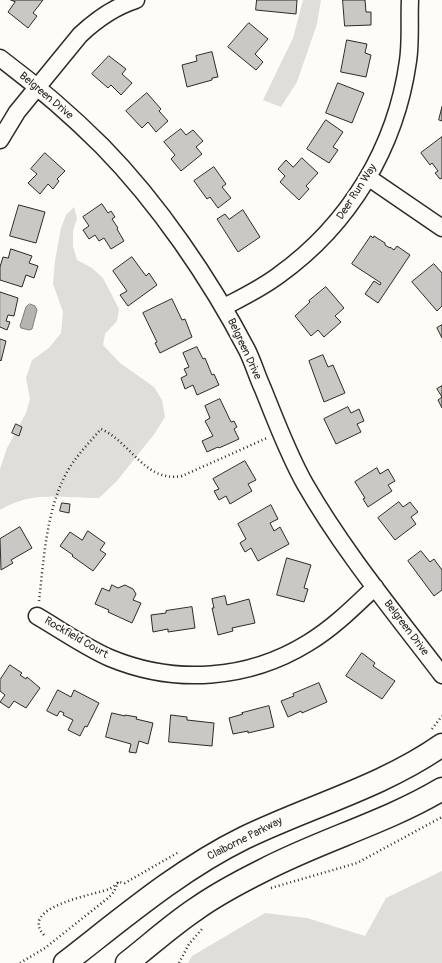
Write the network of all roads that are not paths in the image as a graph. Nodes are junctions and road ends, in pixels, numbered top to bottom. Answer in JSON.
{"nodes":[{"id":1,"x":136,"y":0,"type":"edge"},
{"id":2,"x":410,"y":0,"type":"edge"},
{"id":3,"x":0,"y":58,"type":"edge"},
{"id":4,"x":37,"y":86,"type":"junction"},
{"id":5,"x":0,"y":140,"type":"edge"},
{"id":6,"x":369,"y":178,"type":"junction"},
{"id":7,"x":442,"y":228,"type":"edge"},
{"id":8,"x":224,"y":307,"type":"junction"},
{"id":9,"x":375,"y":587,"type":"junction"},
{"id":10,"x":37,"y":616,"type":"road end"},
{"id":11,"x":442,"y":675,"type":"edge"},
{"id":12,"x":442,"y":745,"type":"edge"},
{"id":13,"x":442,"y":789,"type":"edge"},
{"id":14,"x":65,"y":963,"type":"edge"},
{"id":15,"x":127,"y":963,"type":"edge"}],
"edges":[{"from":1,"to":4,"type":"street"},
{"from":2,"to":6,"type":"street","name":"Deer Run Way"},
{"from":3,"to":4,"type":"street","name":"Belgreen Drive"},
{"from":4,"to":5,"type":"street"},
{"from":4,"to":8,"type":"street","name":"Belgreen Drive"},
{"from":6,"to":7,"type":"street"},
{"from":6,"to":8,"type":"street","name":"Deer Run Way"},
{"from":8,"to":9,"type":"street","name":"Belgreen Drive"},
{"from":9,"to":10,"type":"street","name":"Rockfield Court"},
{"from":9,"to":11,"type":"street","name":"Belgreen Drive"},
{"from":12,"to":14,"type":"main road","name":"Claiborne Parkway"},
{"from":13,"to":15,"type":"main road"}]}
